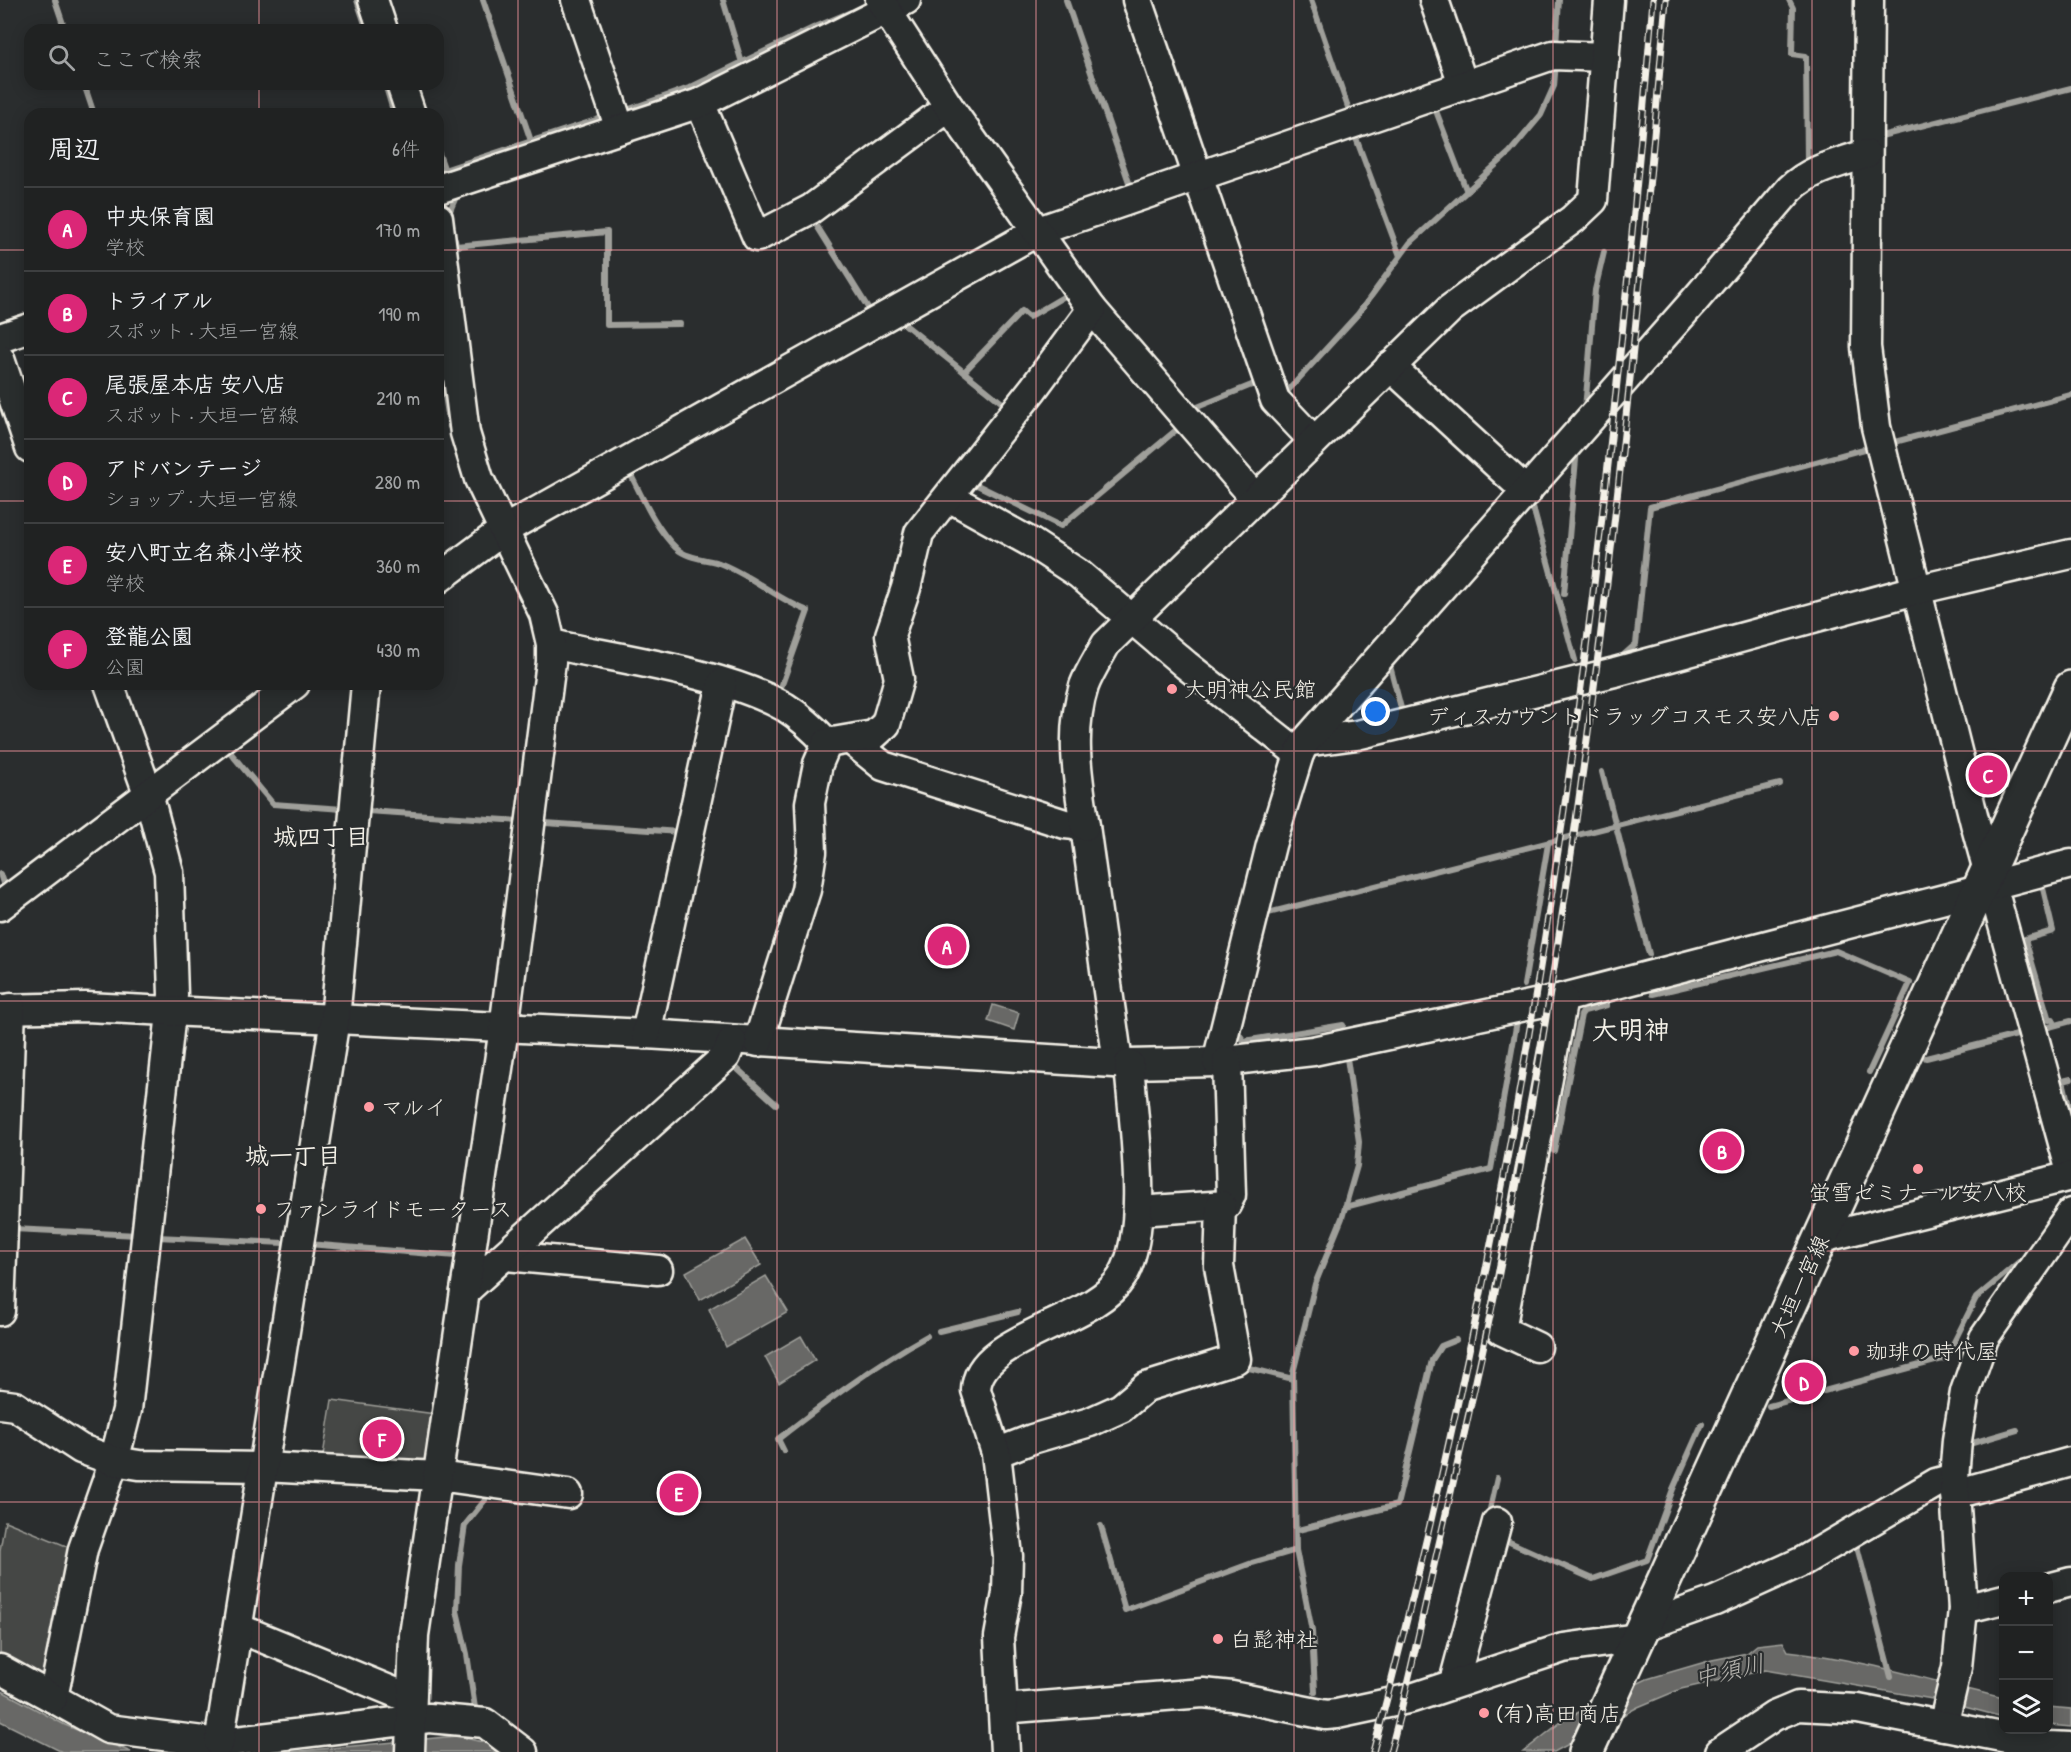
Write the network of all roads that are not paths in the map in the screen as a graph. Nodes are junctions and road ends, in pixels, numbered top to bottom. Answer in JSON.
{"nodes":[{"id":1,"x":373,"y":0,"type":"edge"},
{"id":2,"x":576,"y":0,"type":"edge"},
{"id":3,"x":1137,"y":0,"type":"edge"},
{"id":4,"x":1434,"y":0,"type":"edge"},
{"id":5,"x":1609,"y":0,"type":"edge"},
{"id":6,"x":1869,"y":0,"type":"edge"},
{"id":7,"x":890,"y":4,"type":"edge"},
{"id":8,"x":381,"y":24,"type":"edge"},
{"id":9,"x":1605,"y":57,"type":"junction"},
{"id":10,"x":1463,"y":84,"type":"junction"},
{"id":11,"x":403,"y":90,"type":"edge"},
{"id":12,"x":700,"y":103,"type":"junction"},
{"id":13,"x":949,"y":107,"type":"junction"},
{"id":14,"x":409,"y":108,"type":"edge"},
{"id":15,"x":620,"y":129,"type":"junction"},
{"id":16,"x":1866,"y":154,"type":"junction"},
{"id":17,"x":1198,"y":175,"type":"junction"},
{"id":18,"x":444,"y":187,"type":"edge"},
{"id":19,"x":1038,"y":231,"type":"junction"},
{"id":20,"x":444,"y":266,"type":"edge"},
{"id":21,"x":1092,"y":309,"type":"junction"},
{"id":22,"x":24,"y":330,"type":"edge"},
{"id":23,"x":0,"y":338,"type":"edge"},
{"id":24,"x":0,"y":359,"type":"edge"},
{"id":25,"x":1390,"y":366,"type":"junction"},
{"id":26,"x":24,"y":430,"type":"edge"},
{"id":27,"x":1314,"y":441,"type":"junction"},
{"id":28,"x":1527,"y":492,"type":"junction"},
{"id":29,"x":949,"y":497,"type":"junction"},
{"id":30,"x":1255,"y":498,"type":"junction"},
{"id":31,"x":502,"y":531,"type":"junction"},
{"id":32,"x":2071,"y":554,"type":"edge"},
{"id":33,"x":444,"y":574,"type":"edge"},
{"id":34,"x":1916,"y":590,"type":"junction"},
{"id":35,"x":1132,"y":618,"type":"junction"},
{"id":36,"x":551,"y":644,"type":"junction"},
{"id":37,"x":722,"y":683,"type":"junction"},
{"id":38,"x":2071,"y":688,"type":"edge"},
{"id":39,"x":112,"y":690,"type":"edge"},
{"id":40,"x":287,"y":690,"type":"edge"},
{"id":41,"x":365,"y":690,"type":"edge"},
{"id":42,"x":839,"y":741,"type":"junction"},
{"id":43,"x":1302,"y":748,"type":"junction"},
{"id":44,"x":148,"y":793,"type":"junction"},
{"id":45,"x":1085,"y":826,"type":"junction"},
{"id":46,"x":2071,"y":864,"type":"edge"},
{"id":47,"x":1986,"y":882,"type":"junction"},
{"id":48,"x":0,"y":906,"type":"edge"},
{"id":49,"x":1563,"y":998,"type":"junction"},
{"id":50,"x":5,"y":1009,"type":"edge"},
{"id":51,"x":173,"y":1012,"type":"junction"},
{"id":52,"x":335,"y":1019,"type":"junction"},
{"id":53,"x":504,"y":1028,"type":"junction"},
{"id":54,"x":646,"y":1034,"type":"junction"},
{"id":55,"x":745,"y":1042,"type":"junction"},
{"id":56,"x":1222,"y":1062,"type":"junction"},
{"id":57,"x":1124,"y":1064,"type":"junction"},
{"id":58,"x":2071,"y":1174,"type":"edge"},
{"id":59,"x":1221,"y":1205,"type":"junction"},
{"id":60,"x":1138,"y":1211,"type":"junction"},
{"id":61,"x":2071,"y":1213,"type":"edge"},
{"id":62,"x":1822,"y":1238,"type":"junction"},
{"id":63,"x":506,"y":1256,"type":"junction"},
{"id":64,"x":658,"y":1270,"type":"dead end"},
{"id":65,"x":465,"y":1291,"type":"junction"},
{"id":66,"x":0,"y":1311,"type":"edge"},
{"id":67,"x":1537,"y":1347,"type":"dead end"},
{"id":68,"x":0,"y":1404,"type":"edge"},
{"id":69,"x":996,"y":1453,"type":"junction"},
{"id":70,"x":114,"y":1461,"type":"junction"},
{"id":71,"x":2071,"y":1462,"type":"edge"},
{"id":72,"x":263,"y":1467,"type":"junction"},
{"id":73,"x":438,"y":1476,"type":"junction"},
{"id":74,"x":1954,"y":1486,"type":"junction"},
{"id":75,"x":568,"y":1494,"type":"dead end"},
{"id":76,"x":1497,"y":1522,"type":"dead end"},
{"id":77,"x":2071,"y":1582,"type":"edge"},
{"id":78,"x":2053,"y":1587,"type":"edge"},
{"id":79,"x":1999,"y":1600,"type":"edge"},
{"id":80,"x":1963,"y":1609,"type":"junction"},
{"id":81,"x":238,"y":1628,"type":"junction"},
{"id":82,"x":1639,"y":1632,"type":"junction"},
{"id":83,"x":0,"y":1669,"type":"edge"},
{"id":84,"x":1454,"y":1682,"type":"junction"},
{"id":85,"x":53,"y":1698,"type":"junction"},
{"id":86,"x":1003,"y":1709,"type":"junction"},
{"id":87,"x":1945,"y":1719,"type":"junction"},
{"id":88,"x":410,"y":1726,"type":"edge"},
{"id":89,"x":219,"y":1743,"type":"junction"},
{"id":90,"x":1985,"y":1744,"type":"edge"},
{"id":91,"x":2071,"y":1747,"type":"edge"},
{"id":92,"x":523,"y":1752,"type":"edge"},
{"id":93,"x":1005,"y":1752,"type":"edge"},
{"id":94,"x":1586,"y":1752,"type":"edge"},
{"id":95,"x":1720,"y":1752,"type":"edge"}],
"edges":[{"from":1,"to":8,"type":"street"},
{"from":2,"to":15,"type":"street"},
{"from":3,"to":17,"type":"street"},
{"from":4,"to":10,"type":"street"},
{"from":5,"to":9,"type":"street"},
{"from":6,"to":16,"type":"street"},
{"from":7,"to":12,"type":"street"},
{"from":7,"to":13,"type":"street"},
{"from":9,"to":10,"type":"street"},
{"from":9,"to":25,"type":"street"},
{"from":10,"to":17,"type":"street"},
{"from":11,"to":14,"type":"street"},
{"from":12,"to":13,"type":"street"},
{"from":12,"to":15,"type":"street"},
{"from":13,"to":19,"type":"street"},
{"from":15,"to":18,"type":"street"},
{"from":16,"to":28,"type":"street"},
{"from":16,"to":34,"type":"street"},
{"from":17,"to":19,"type":"street"},
{"from":17,"to":27,"type":"street"},
{"from":19,"to":21,"type":"street"},
{"from":19,"to":31,"type":"street"},
{"from":20,"to":31,"type":"street"},
{"from":21,"to":29,"type":"street"},
{"from":21,"to":30,"type":"street"},
{"from":22,"to":23,"type":"street"},
{"from":24,"to":26,"type":"street"},
{"from":25,"to":27,"type":"street"},
{"from":25,"to":28,"type":"street"},
{"from":27,"to":30,"type":"street"},
{"from":28,"to":43,"type":"street"},
{"from":29,"to":35,"type":"street"},
{"from":29,"to":42,"type":"street"},
{"from":30,"to":35,"type":"street"},
{"from":31,"to":33,"type":"street"},
{"from":31,"to":36,"type":"street"},
{"from":32,"to":34,"type":"street"},
{"from":34,"to":43,"type":"street"},
{"from":34,"to":47,"type":"street"},
{"from":35,"to":43,"type":"street"},
{"from":35,"to":45,"type":"street"},
{"from":36,"to":37,"type":"street"},
{"from":36,"to":53,"type":"street"},
{"from":37,"to":42,"type":"street"},
{"from":37,"to":54,"type":"street"},
{"from":38,"to":47,"type":"main road","name":"大垣一宮線"},
{"from":39,"to":44,"type":"street"},
{"from":40,"to":44,"type":"street"},
{"from":41,"to":52,"type":"street"},
{"from":42,"to":45,"type":"street"},
{"from":42,"to":55,"type":"street"},
{"from":43,"to":56,"type":"street"},
{"from":44,"to":48,"type":"street"},
{"from":44,"to":51,"type":"street"},
{"from":45,"to":57,"type":"street"},
{"from":46,"to":47,"type":"street"},
{"from":47,"to":49,"type":"street"},
{"from":47,"to":58,"type":"street"},
{"from":47,"to":62,"type":"main road","name":"大垣一宮線"},
{"from":49,"to":56,"type":"street"},
{"from":49,"to":67,"type":"street"},
{"from":50,"to":51,"type":"street"},
{"from":50,"to":66,"type":"street"},
{"from":51,"to":52,"type":"street"},
{"from":51,"to":70,"type":"street"},
{"from":52,"to":53,"type":"street"},
{"from":52,"to":72,"type":"street"},
{"from":53,"to":54,"type":"street"},
{"from":53,"to":65,"type":"street"},
{"from":54,"to":55,"type":"street"},
{"from":55,"to":57,"type":"street"},
{"from":55,"to":63,"type":"street"},
{"from":56,"to":57,"type":"street"},
{"from":56,"to":59,"type":"street"},
{"from":57,"to":60,"type":"street"},
{"from":58,"to":62,"type":"street"},
{"from":59,"to":60,"type":"street"},
{"from":59,"to":69,"type":"street"},
{"from":60,"to":69,"type":"street"},
{"from":61,"to":74,"type":"street"},
{"from":62,"to":82,"type":"main road","name":"大垣一宮線"},
{"from":63,"to":64,"type":"street"},
{"from":63,"to":65,"type":"street"},
{"from":65,"to":73,"type":"street"},
{"from":68,"to":70,"type":"street"},
{"from":69,"to":86,"type":"street"},
{"from":70,"to":72,"type":"street"},
{"from":70,"to":85,"type":"street"},
{"from":71,"to":74,"type":"street"},
{"from":72,"to":73,"type":"street"},
{"from":72,"to":81,"type":"street"},
{"from":73,"to":75,"type":"street"},
{"from":73,"to":88,"type":"street"},
{"from":74,"to":80,"type":"street"},
{"from":74,"to":82,"type":"street"},
{"from":76,"to":84,"type":"street"},
{"from":77,"to":78,"type":"street"},
{"from":79,"to":80,"type":"street"},
{"from":80,"to":87,"type":"street"},
{"from":81,"to":88,"type":"street"},
{"from":81,"to":89,"type":"street"},
{"from":82,"to":84,"type":"street"},
{"from":82,"to":94,"type":"main road","name":"大垣一宮線"},
{"from":83,"to":85,"type":"street"},
{"from":84,"to":86,"type":"street"},
{"from":85,"to":89,"type":"street"},
{"from":86,"to":93,"type":"street"},
{"from":87,"to":90,"type":"street"},
{"from":87,"to":95,"type":"street"},
{"from":88,"to":89,"type":"street"},
{"from":88,"to":92,"type":"street"},
{"from":90,"to":91,"type":"street"}]}
